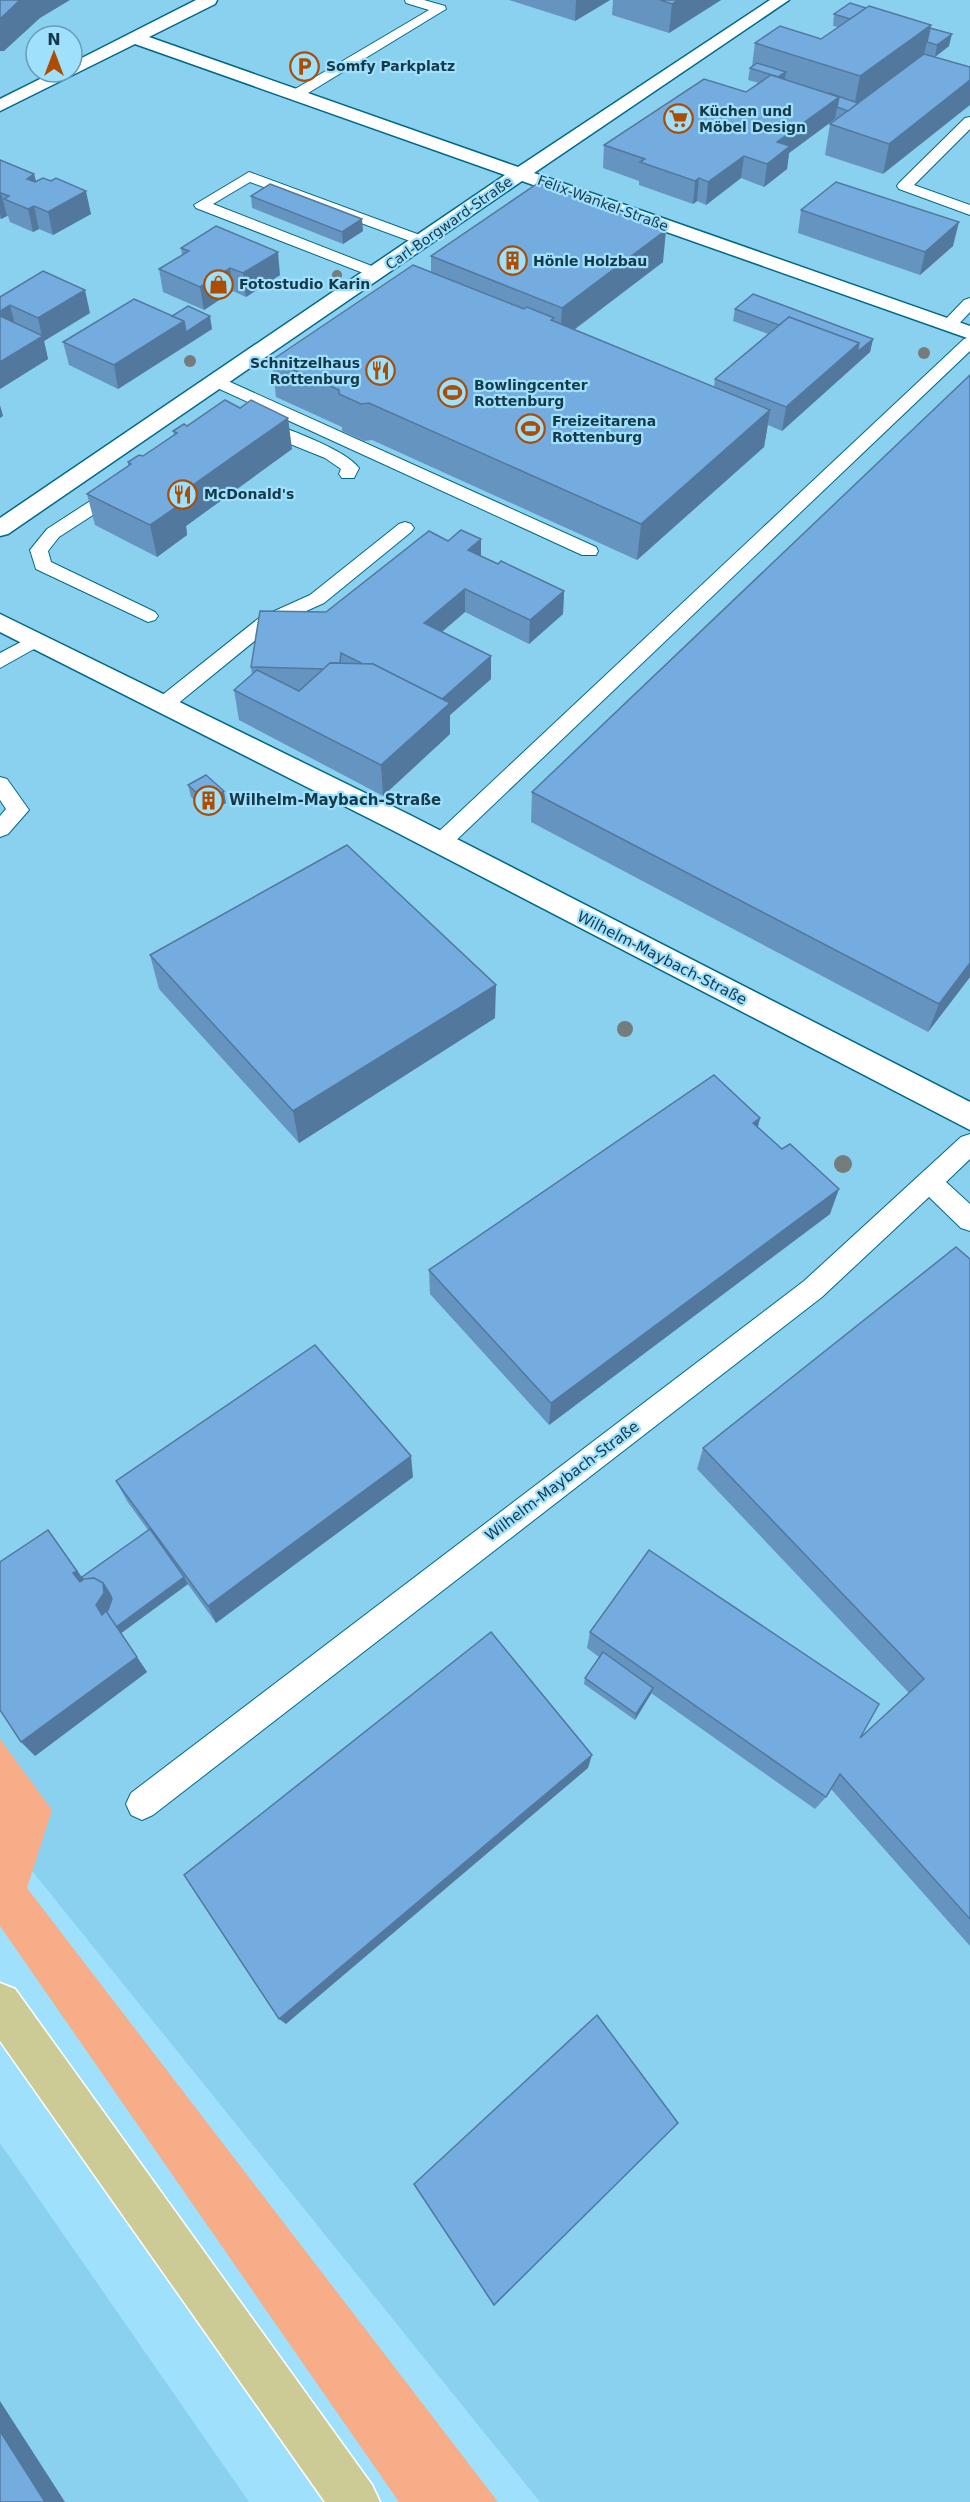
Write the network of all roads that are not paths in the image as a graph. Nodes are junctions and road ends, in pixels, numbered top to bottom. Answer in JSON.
{"nodes":[{"id":1,"x":209,"y":0,"type":"edge"},
{"id":2,"x":411,"y":0,"type":"edge"},
{"id":3,"x":781,"y":0,"type":"edge"},
{"id":4,"x":134,"y":38,"type":"junction"},
{"id":5,"x":84,"y":64,"type":"edge"},
{"id":6,"x":44,"y":84,"type":"edge"},
{"id":7,"x":295,"y":94,"type":"junction"},
{"id":8,"x":0,"y":106,"type":"edge"},
{"id":9,"x":970,"y":121,"type":"edge"},
{"id":10,"x":520,"y":174,"type":"junction"},
{"id":11,"x":970,"y":210,"type":"edge"},
{"id":12,"x":423,"y":241,"type":"junction"},
{"id":13,"x":376,"y":273,"type":"junction"},
{"id":14,"x":970,"y":303,"type":"edge"},
{"id":15,"x":948,"y":326,"type":"junction"},
{"id":16,"x":970,"y":333,"type":"edge"},
{"id":17,"x":970,"y":342,"type":"edge"},
{"id":18,"x":219,"y":382,"type":"junction"},
{"id":19,"x":246,"y":420,"type":"edge"},
{"id":20,"x":348,"y":474,"type":"dead end"},
{"id":21,"x":139,"y":477,"type":"edge"},
{"id":22,"x":405,"y":528,"type":"dead end"},
{"id":23,"x":0,"y":529,"type":"edge"},
{"id":24,"x":588,"y":551,"type":"dead end"},
{"id":25,"x":148,"y":616,"type":"dead end"},
{"id":26,"x":0,"y":622,"type":"edge"},
{"id":27,"x":36,"y":640,"type":"junction"},
{"id":28,"x":0,"y":662,"type":"edge"},
{"id":29,"x":164,"y":705,"type":"junction"},
{"id":30,"x":0,"y":784,"type":"edge"},
{"id":31,"x":0,"y":829,"type":"edge"},
{"id":32,"x":440,"y":843,"type":"junction"},
{"id":33,"x":970,"y":1117,"type":"edge"},
{"id":34,"x":970,"y":1144,"type":"edge"},
{"id":35,"x":929,"y":1182,"type":"junction"},
{"id":36,"x":970,"y":1220,"type":"edge"},
{"id":37,"x":142,"y":1804,"type":"dead end"},
{"id":38,"x":0,"y":2004,"type":"edge"},
{"id":39,"x":355,"y":2502,"type":"edge"}],
"edges":[{"from":1,"to":4,"type":"street"},
{"from":2,"to":7,"type":"lane"},
{"from":3,"to":10,"type":"street","name":"Carl-Borgward-Straße"},
{"from":4,"to":5,"type":"street"},
{"from":4,"to":7,"type":"street","name":"Felix-Wankel-Straße"},
{"from":6,"to":8,"type":"street"},
{"from":7,"to":10,"type":"street","name":"Felix-Wankel-Straße"},
{"from":9,"to":11,"type":"lane"},
{"from":10,"to":12,"type":"street","name":"Carl-Borgward-Straße"},
{"from":10,"to":15,"type":"street","name":"Felix-Wankel-Straße"},
{"from":12,"to":13,"type":"street","name":"Carl-Borgward-Straße"},
{"from":12,"to":13,"type":"lane"},
{"from":13,"to":18,"type":"street","name":"Carl-Borgward-Straße"},
{"from":14,"to":15,"type":"lane"},
{"from":15,"to":16,"type":"street","name":"Felix-Wankel-Straße"},
{"from":17,"to":32,"type":"lane"},
{"from":18,"to":23,"type":"street","name":"Carl-Borgward-Straße"},
{"from":18,"to":24,"type":"lane"},
{"from":19,"to":20,"type":"lane"},
{"from":21,"to":25,"type":"lane"},
{"from":22,"to":29,"type":"lane"},
{"from":26,"to":27,"type":"street","name":"Wilhelm-Maybach-Straße"},
{"from":27,"to":28,"type":"lane"},
{"from":27,"to":29,"type":"street","name":"Wilhelm-Maybach-Straße"},
{"from":29,"to":32,"type":"street","name":"Wilhelm-Maybach-Straße"},
{"from":30,"to":31,"type":"lane"},
{"from":32,"to":33,"type":"street","name":"Wilhelm-Maybach-Straße"},
{"from":34,"to":35,"type":"lane","name":"Wilhelm-Maybach-Straße"},
{"from":35,"to":36,"type":"lane"},
{"from":35,"to":37,"type":"lane","name":"Wilhelm-Maybach-Straße"},
{"from":38,"to":39,"type":"main road"}]}
